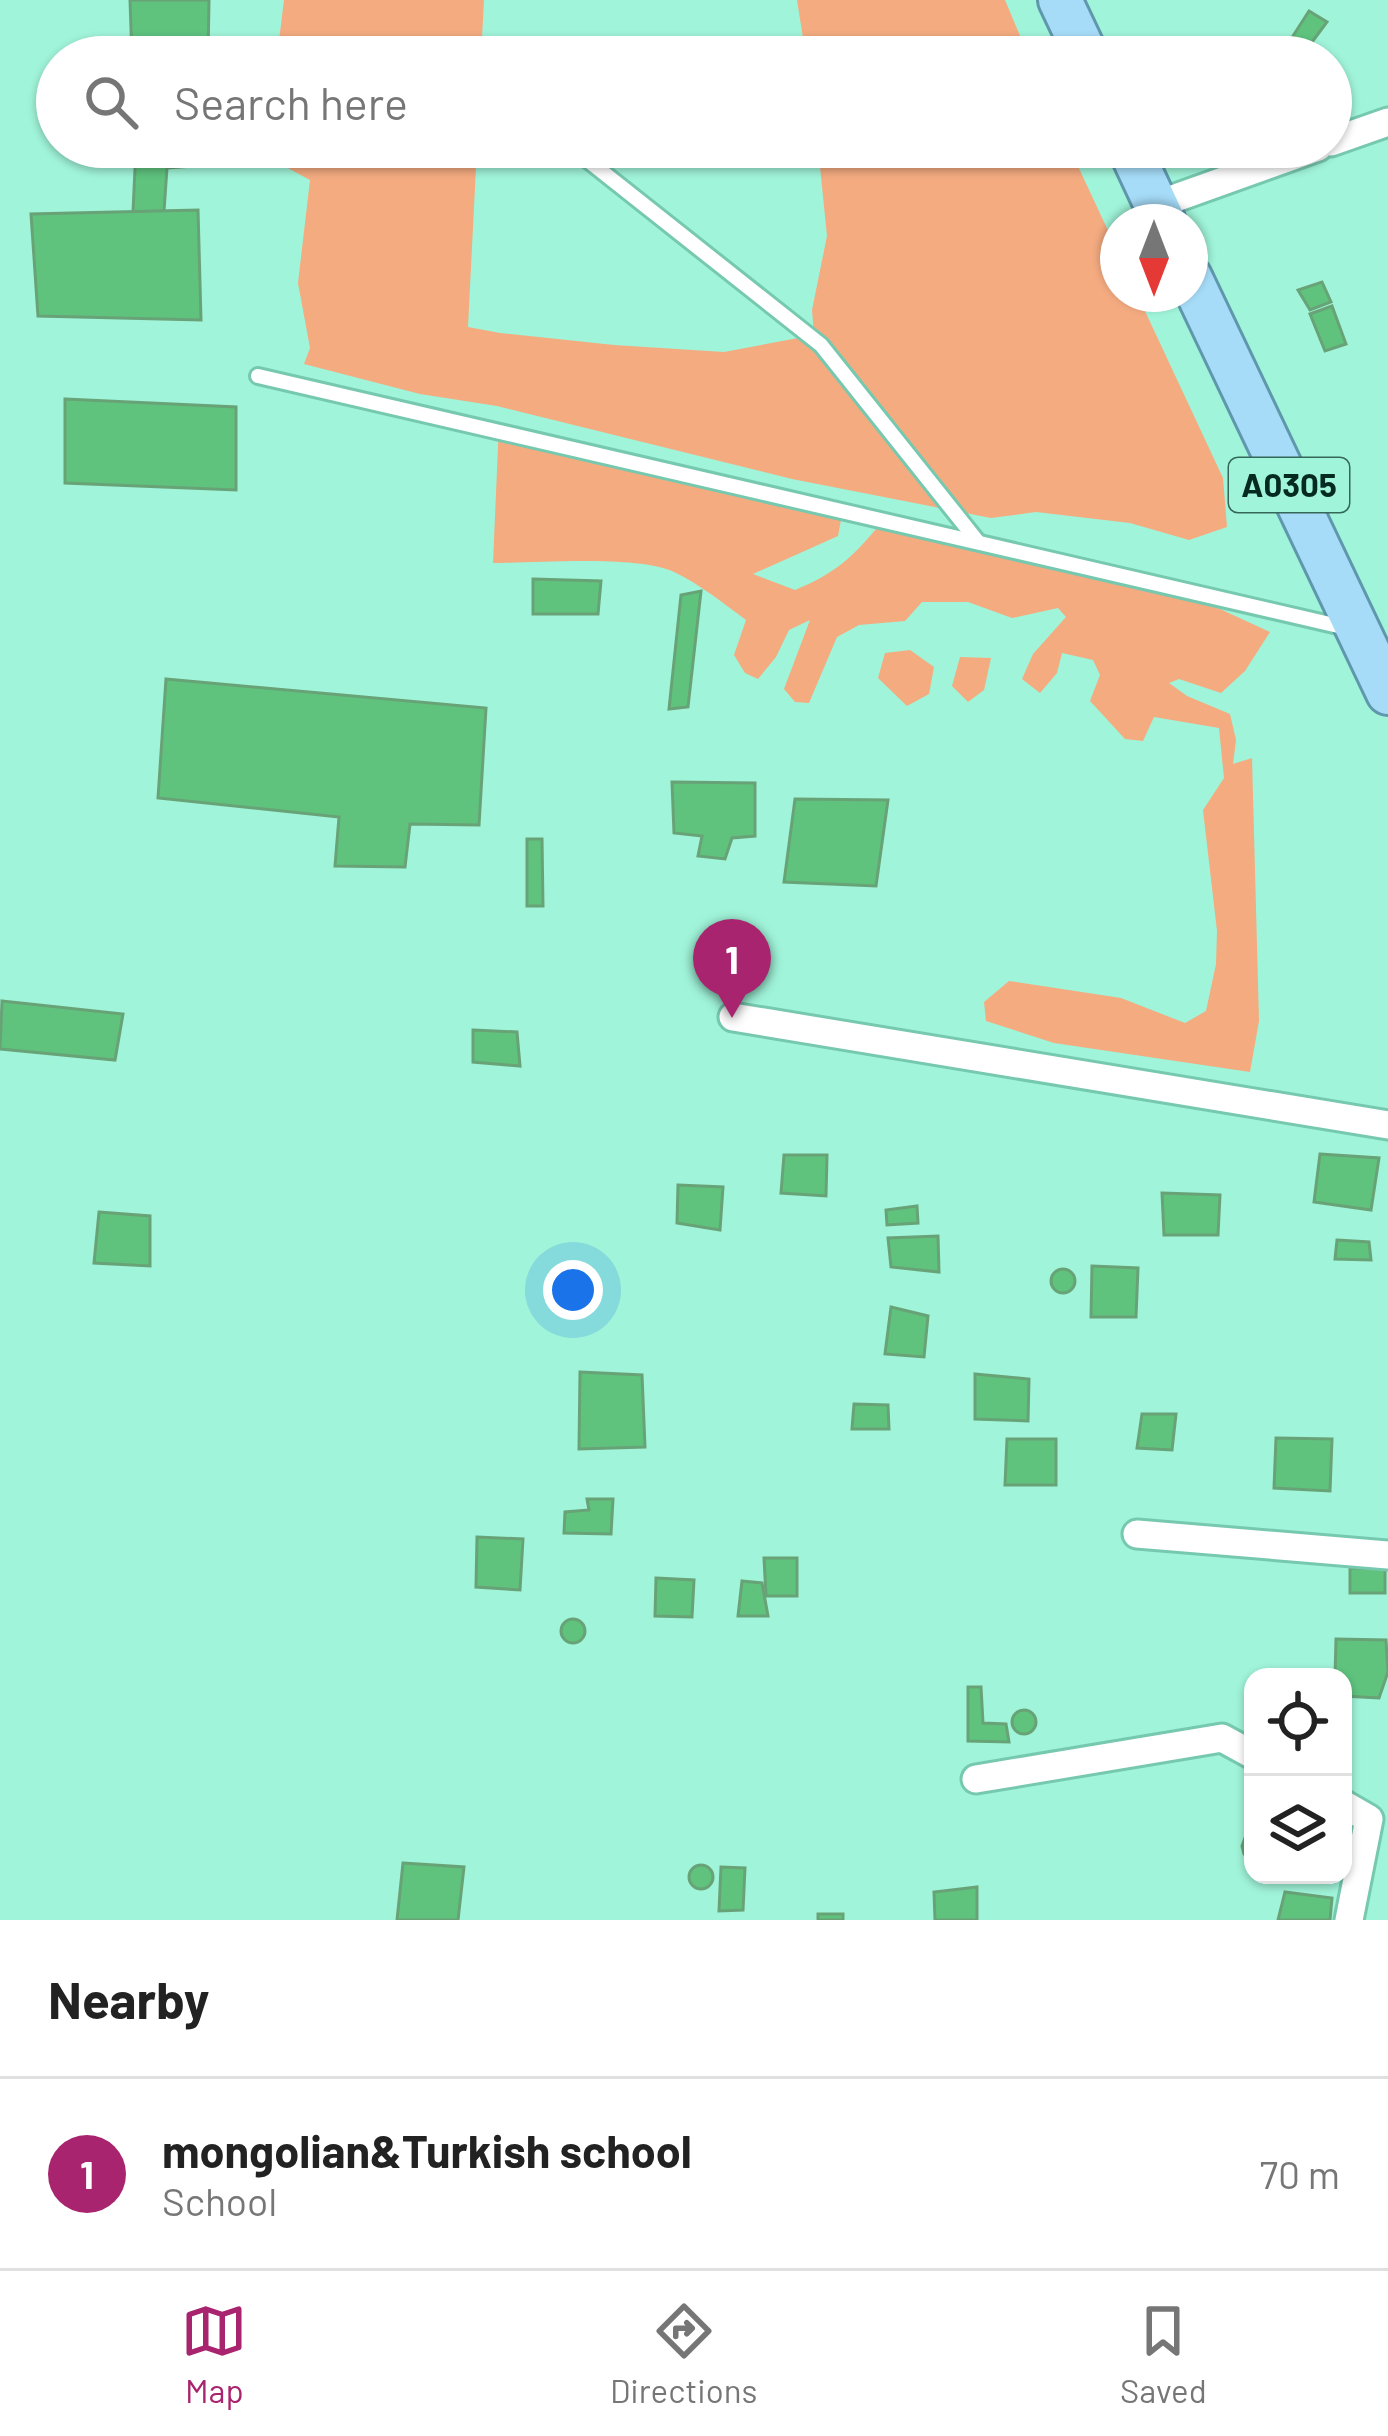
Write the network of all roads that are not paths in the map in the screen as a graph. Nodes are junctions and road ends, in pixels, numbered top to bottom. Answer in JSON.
{"nodes":[{"id":1,"x":1060,"y":0,"type":"edge"},
{"id":2,"x":1077,"y":36,"type":"edge"},
{"id":3,"x":1388,"y":122,"type":"edge"},
{"id":4,"x":1352,"y":135,"type":"edge"},
{"id":5,"x":598,"y":168,"type":"edge"},
{"id":6,"x":1139,"y":168,"type":"edge"},
{"id":7,"x":1268,"y":168,"type":"edge"},
{"id":8,"x":1155,"y":204,"type":"edge"},
{"id":9,"x":1184,"y":204,"type":"edge"},
{"id":10,"x":1206,"y":312,"type":"edge"},
{"id":11,"x":258,"y":376,"type":"dead end"},
{"id":12,"x":978,"y":542,"type":"junction"},
{"id":13,"x":1358,"y":631,"type":"junction"},
{"id":14,"x":1388,"y":693,"type":"edge"},
{"id":15,"x":733,"y":1017,"type":"dead end"},
{"id":16,"x":1388,"y":1125,"type":"edge"},
{"id":17,"x":1137,"y":1534,"type":"dead end"},
{"id":18,"x":1388,"y":1555,"type":"edge"},
{"id":19,"x":1244,"y":1750,"type":"edge"},
{"id":20,"x":976,"y":1779,"type":"dead end"},
{"id":21,"x":1352,"y":1809,"type":"edge"},
{"id":22,"x":1349,"y":1920,"type":"edge"}],
"edges":[{"from":1,"to":2,"type":"highway"},
{"from":3,"to":4,"type":"street"},
{"from":5,"to":12,"type":"lane"},
{"from":6,"to":8,"type":"highway"},
{"from":7,"to":9,"type":"street"},
{"from":10,"to":13,"type":"highway","number":"A0305"},
{"from":11,"to":12,"type":"lane"},
{"from":12,"to":13,"type":"lane"},
{"from":13,"to":14,"type":"highway","number":"A0305"},
{"from":15,"to":16,"type":"street"},
{"from":17,"to":18,"type":"street"},
{"from":19,"to":20,"type":"street"},
{"from":21,"to":22,"type":"street"}]}
